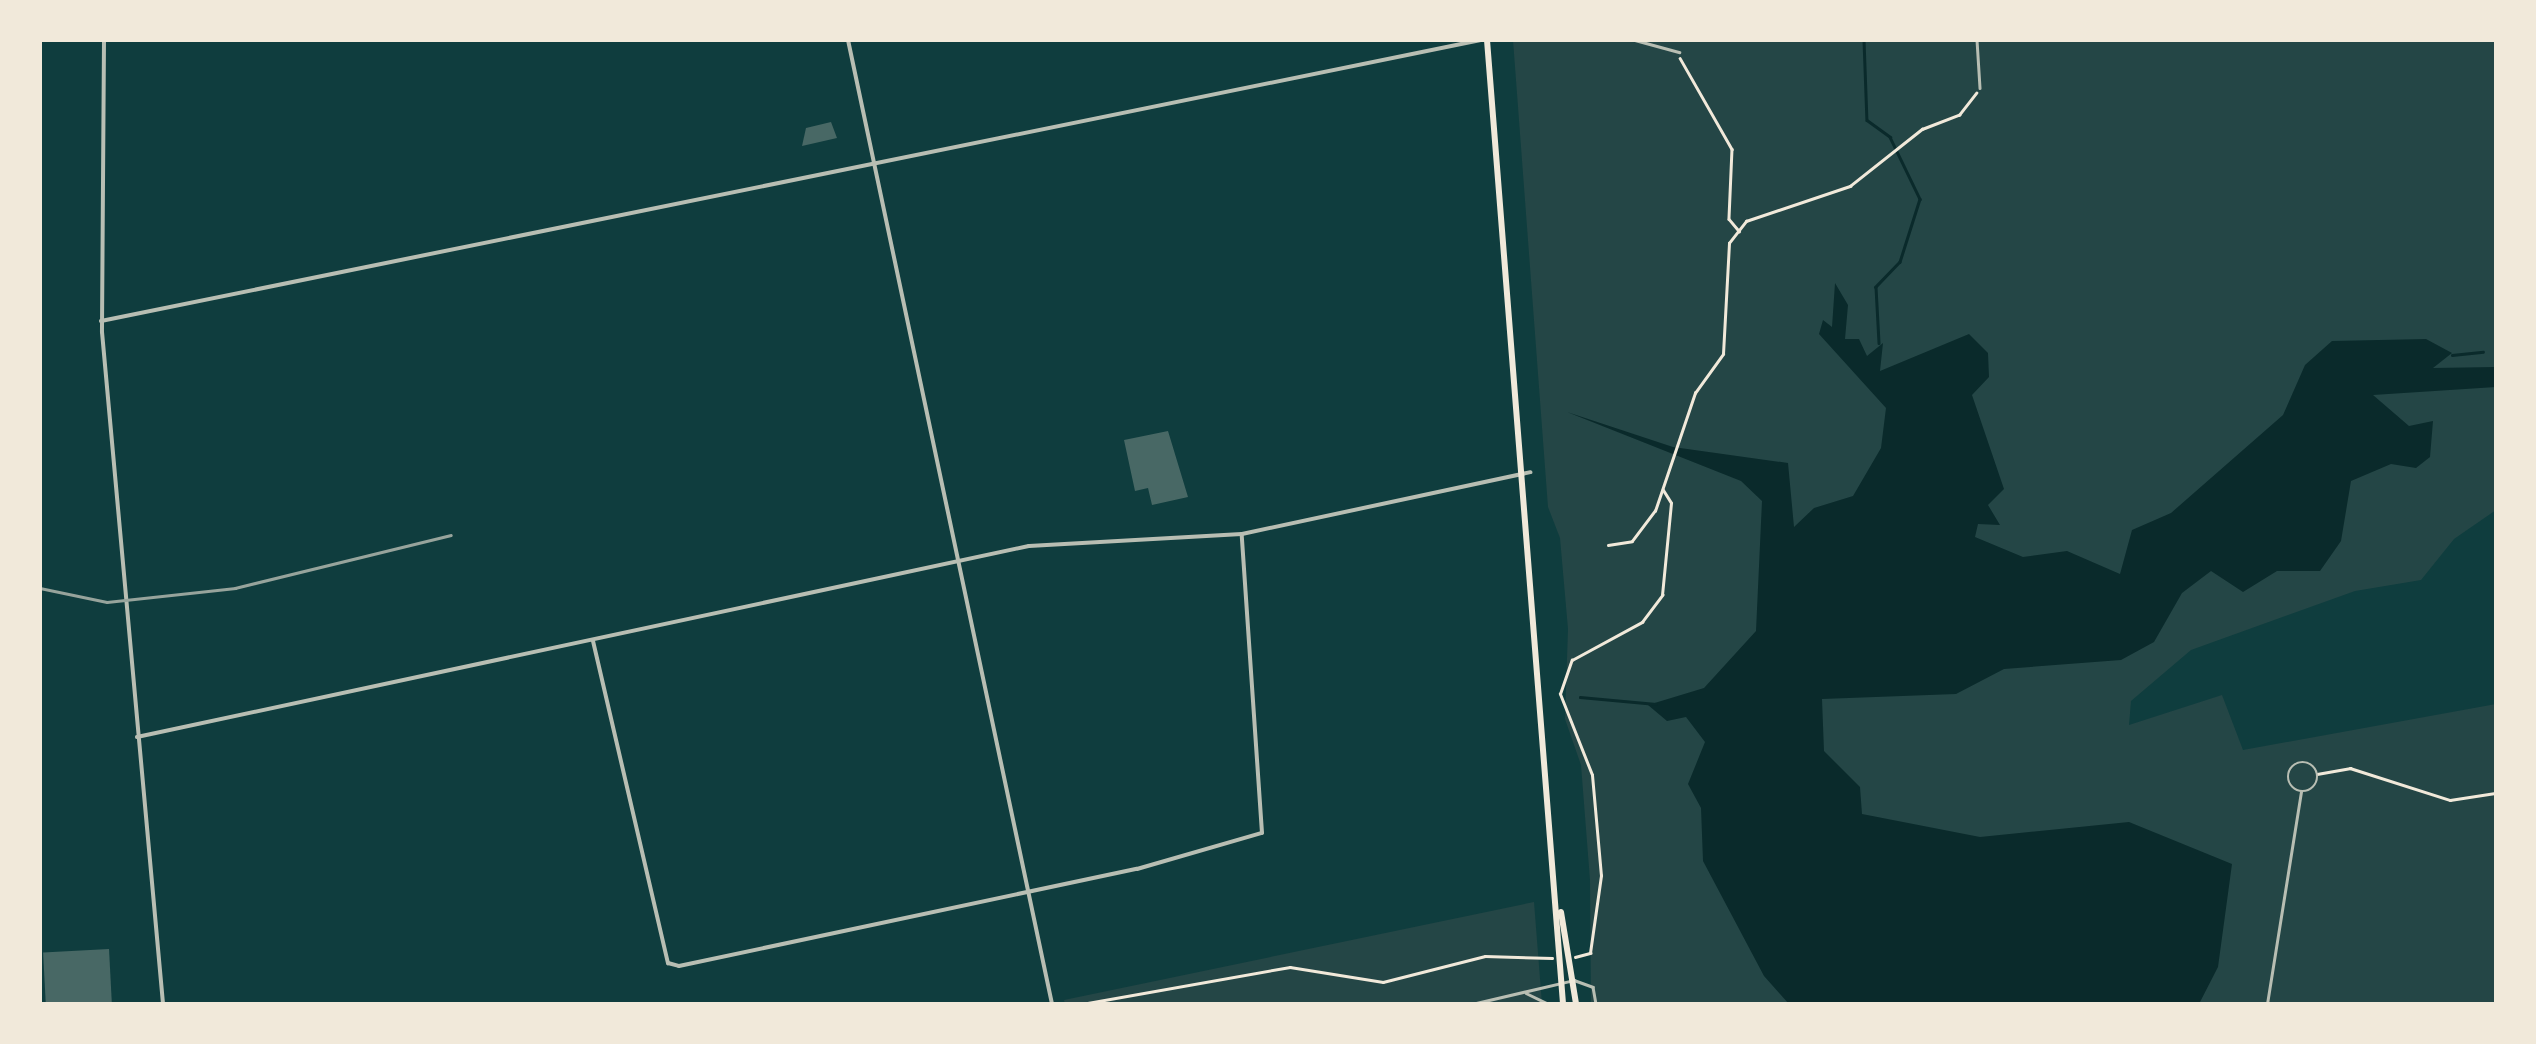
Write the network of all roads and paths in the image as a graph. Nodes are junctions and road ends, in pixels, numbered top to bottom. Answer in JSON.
{"nodes":[{"id":1,"x":104,"y":40,"type":"edge"},
{"id":2,"x":848,"y":40,"type":"edge"},
{"id":3,"x":1484,"y":40,"type":"edge"},
{"id":4,"x":1635,"y":40,"type":"edge"},
{"id":5,"x":1977,"y":40,"type":"edge"},
{"id":6,"x":1680,"y":52,"type":"joint"},
{"id":7,"x":1980,"y":88,"type":"joint"},
{"id":8,"x":876,"y":161,"type":"junction"},
{"id":9,"x":1739,"y":231,"type":"junction"},
{"id":10,"x":101,"y":320,"type":"junction"},
{"id":11,"x":1526,"y":472,"type":"junction"},
{"id":12,"x":1663,"y":490,"type":"junction"},
{"id":13,"x":1242,"y":534,"type":"junction"},
{"id":14,"x":1608,"y":545,"type":"dead end"},
{"id":15,"x":959,"y":562,"type":"junction"},
{"id":16,"x":593,"y":642,"type":"junction"},
{"id":17,"x":137,"y":737,"type":"junction"},
{"id":18,"x":2318,"y":774,"type":"junction"},
{"id":19,"x":2301,"y":792,"type":"junction"},
{"id":20,"x":2496,"y":793,"type":"edge"},
{"id":21,"x":1031,"y":890,"type":"junction"},
{"id":22,"x":1560,"y":909,"type":"junction"},
{"id":23,"x":1578,"y":956,"type":"dead end"},
{"id":24,"x":1552,"y":958,"type":"dead end"},
{"id":25,"x":1574,"y":980,"type":"junction"},
{"id":26,"x":1561,"y":981,"type":"junction"},
{"id":27,"x":1524,"y":993,"type":"junction"},
{"id":28,"x":163,"y":1004,"type":"edge"},
{"id":29,"x":1052,"y":1004,"type":"edge"},
{"id":30,"x":1082,"y":1004,"type":"edge"},
{"id":31,"x":1472,"y":1004,"type":"edge"},
{"id":32,"x":1549,"y":1004,"type":"edge"},
{"id":33,"x":1563,"y":1004,"type":"edge"},
{"id":34,"x":1576,"y":1004,"type":"edge"},
{"id":35,"x":1596,"y":1004,"type":"edge"},
{"id":36,"x":2267,"y":1004,"type":"edge"}],
"edges":[{"from":1,"to":10,"type":"street"},
{"from":2,"to":8,"type":"street"},
{"from":3,"to":8,"type":"street"},
{"from":3,"to":11,"type":"main road"},
{"from":4,"to":6,"type":"lane"},
{"from":5,"to":7,"type":"lane"},
{"from":6,"to":9,"type":"path"},
{"from":7,"to":9,"type":"path"},
{"from":8,"to":10,"type":"street"},
{"from":8,"to":15,"type":"street"},
{"from":9,"to":12,"type":"path"},
{"from":10,"to":17,"type":"street"},
{"from":11,"to":13,"type":"street"},
{"from":11,"to":22,"type":"main road"},
{"from":12,"to":14,"type":"path"},
{"from":12,"to":23,"type":"path"},
{"from":13,"to":15,"type":"street"},
{"from":13,"to":21,"type":"street"},
{"from":15,"to":16,"type":"street"},
{"from":15,"to":21,"type":"street"},
{"from":16,"to":17,"type":"street"},
{"from":16,"to":21,"type":"street"},
{"from":17,"to":28,"type":"street"},
{"from":18,"to":19,"type":"lane"},
{"from":18,"to":19,"type":"lane"},
{"from":18,"to":20,"type":"path"},
{"from":19,"to":36,"type":"lane"},
{"from":21,"to":29,"type":"street"},
{"from":22,"to":25,"type":"main road"},
{"from":22,"to":26,"type":"main road"},
{"from":24,"to":30,"type":"path"},
{"from":25,"to":26,"type":"lane"},
{"from":25,"to":34,"type":"main road"},
{"from":25,"to":35,"type":"lane"},
{"from":26,"to":27,"type":"lane"},
{"from":26,"to":33,"type":"main road"},
{"from":27,"to":31,"type":"lane"},
{"from":27,"to":32,"type":"lane"}]}
